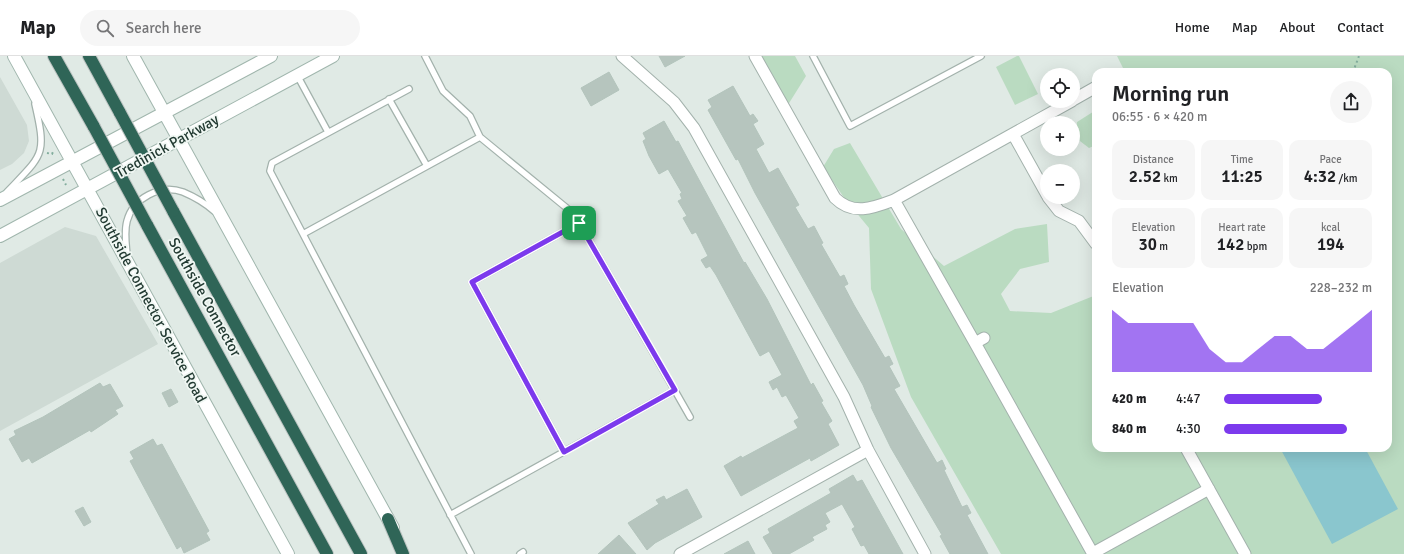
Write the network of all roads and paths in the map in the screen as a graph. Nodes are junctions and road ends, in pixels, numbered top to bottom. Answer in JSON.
{"nodes":[{"id":1,"x":14,"y":56,"type":"edge"},
{"id":2,"x":54,"y":56,"type":"edge"},
{"id":3,"x":88,"y":56,"type":"edge"},
{"id":4,"x":133,"y":56,"type":"edge"},
{"id":5,"x":271,"y":56,"type":"edge"},
{"id":6,"x":334,"y":56,"type":"edge"},
{"id":7,"x":425,"y":56,"type":"edge"},
{"id":8,"x":622,"y":56,"type":"edge"},
{"id":9,"x":755,"y":56,"type":"edge"},
{"id":10,"x":813,"y":56,"type":"edge"},
{"id":11,"x":981,"y":56,"type":"edge"},
{"id":12,"x":1359,"y":56,"type":"edge"},
{"id":13,"x":1354,"y":68,"type":"edge"},
{"id":14,"x":297,"y":75,"type":"junction"},
{"id":15,"x":32,"y":88,"type":"junction"},
{"id":16,"x":409,"y":89,"type":"dead end"},
{"id":17,"x":1092,"y":89,"type":"edge"},
{"id":18,"x":1080,"y":96,"type":"edge"},
{"id":19,"x":390,"y":99,"type":"junction"},
{"id":20,"x":1059,"y":108,"type":"edge"},
{"id":21,"x":164,"y":113,"type":"junction"},
{"id":22,"x":328,"y":132,"type":"junction"},
{"id":23,"x":1013,"y":134,"type":"junction"},
{"id":24,"x":480,"y":137,"type":"junction"},
{"id":25,"x":178,"y":139,"type":"junction"},
{"id":26,"x":73,"y":162,"type":"junction"},
{"id":27,"x":428,"y":166,"type":"junction"},
{"id":28,"x":61,"y":175,"type":"dead end"},
{"id":29,"x":1040,"y":182,"type":"edge"},
{"id":30,"x":66,"y":185,"type":"dead end"},
{"id":31,"x":89,"y":190,"type":"junction"},
{"id":32,"x":0,"y":200,"type":"edge"},
{"id":33,"x":894,"y":200,"type":"junction"},
{"id":34,"x":1053,"y":204,"type":"edge"},
{"id":35,"x":222,"y":218,"type":"junction"},
{"id":36,"x":579,"y":223,"type":"junction"},
{"id":37,"x":303,"y":234,"type":"junction"},
{"id":38,"x":0,"y":236,"type":"edge"},
{"id":39,"x":1092,"y":239,"type":"edge"},
{"id":40,"x":127,"y":260,"type":"junction"},
{"id":41,"x":675,"y":390,"type":"junction"},
{"id":42,"x":690,"y":418,"type":"dead end"},
{"id":43,"x":868,"y":450,"type":"junction"},
{"id":44,"x":564,"y":452,"type":"junction"},
{"id":45,"x":1188,"y":452,"type":"edge"},
{"id":46,"x":1209,"y":489,"type":"junction"},
{"id":47,"x":450,"y":515,"type":"junction"},
{"id":48,"x":388,"y":519,"type":"junction"},
{"id":49,"x":288,"y":554,"type":"edge"},
{"id":50,"x":327,"y":554,"type":"edge"},
{"id":51,"x":361,"y":554,"type":"edge"},
{"id":52,"x":403,"y":554,"type":"edge"},
{"id":53,"x":407,"y":554,"type":"edge"},
{"id":54,"x":471,"y":554,"type":"edge"},
{"id":55,"x":680,"y":554,"type":"edge"},
{"id":56,"x":926,"y":554,"type":"edge"},
{"id":57,"x":1093,"y":554,"type":"edge"},
{"id":58,"x":1245,"y":554,"type":"edge"}],
"edges":[{"from":1,"to":15,"type":"street","name":"Southside Connector Service Road"},
{"from":2,"to":50,"type":"highway","name":"Southside Connector","bridge":true},
{"from":3,"to":51,"type":"highway","name":"Southside Connector","bridge":true},
{"from":4,"to":21,"type":"street"},
{"from":5,"to":21,"type":"street","name":"Tredinick Parkway"},
{"from":6,"to":14,"type":"street","name":"Tredinick Parkway"},
{"from":7,"to":24,"type":"lane"},
{"from":8,"to":43,"type":"street"},
{"from":9,"to":33,"type":"street"},
{"from":10,"to":11,"type":"lane"},
{"from":12,"to":13,"type":"path"},
{"from":14,"to":22,"type":"lane"},
{"from":14,"to":25,"type":"street","name":"Tredinick Parkway"},
{"from":15,"to":26,"type":"street","name":"Southside Connector Service Road"},
{"from":15,"to":32,"type":"lane"},
{"from":16,"to":19,"type":"lane"},
{"from":17,"to":18,"type":"street"},
{"from":19,"to":22,"type":"lane"},
{"from":19,"to":27,"type":"lane"},
{"from":20,"to":23,"type":"street"},
{"from":21,"to":25,"type":"street"},
{"from":21,"to":26,"type":"street","name":"Tredinick Parkway"},
{"from":22,"to":37,"type":"lane"},
{"from":23,"to":29,"type":"street"},
{"from":23,"to":33,"type":"street"},
{"from":24,"to":27,"type":"lane"},
{"from":24,"to":36,"type":"lane"},
{"from":25,"to":31,"type":"street","name":"Tredinick Parkway"},
{"from":25,"to":35,"type":"street"},
{"from":26,"to":31,"type":"street","name":"Southside Connector Service Road"},
{"from":26,"to":32,"type":"street","name":"Tredinick Parkway"},
{"from":27,"to":37,"type":"lane"},
{"from":28,"to":30,"type":"path"},
{"from":31,"to":38,"type":"street","name":"Tredinick Parkway"},
{"from":31,"to":40,"type":"street","name":"Southside Connector Service Road"},
{"from":33,"to":57,"type":"street"},
{"from":34,"to":39,"type":"street"},
{"from":35,"to":40,"type":"lane"},
{"from":35,"to":48,"type":"street"},
{"from":36,"to":41,"type":"lane"},
{"from":36,"to":44,"type":"lane"},
{"from":37,"to":47,"type":"lane"},
{"from":40,"to":49,"type":"street","name":"Southside Connector Service Road"},
{"from":41,"to":42,"type":"lane"},
{"from":41,"to":44,"type":"lane"},
{"from":43,"to":55,"type":"street"},
{"from":43,"to":56,"type":"street"},
{"from":44,"to":47,"type":"lane"},
{"from":45,"to":46,"type":"street"},
{"from":46,"to":57,"type":"street"},
{"from":46,"to":58,"type":"street"},
{"from":47,"to":54,"type":"lane"},
{"from":48,"to":52,"type":"highway"},
{"from":48,"to":53,"type":"street"}]}
